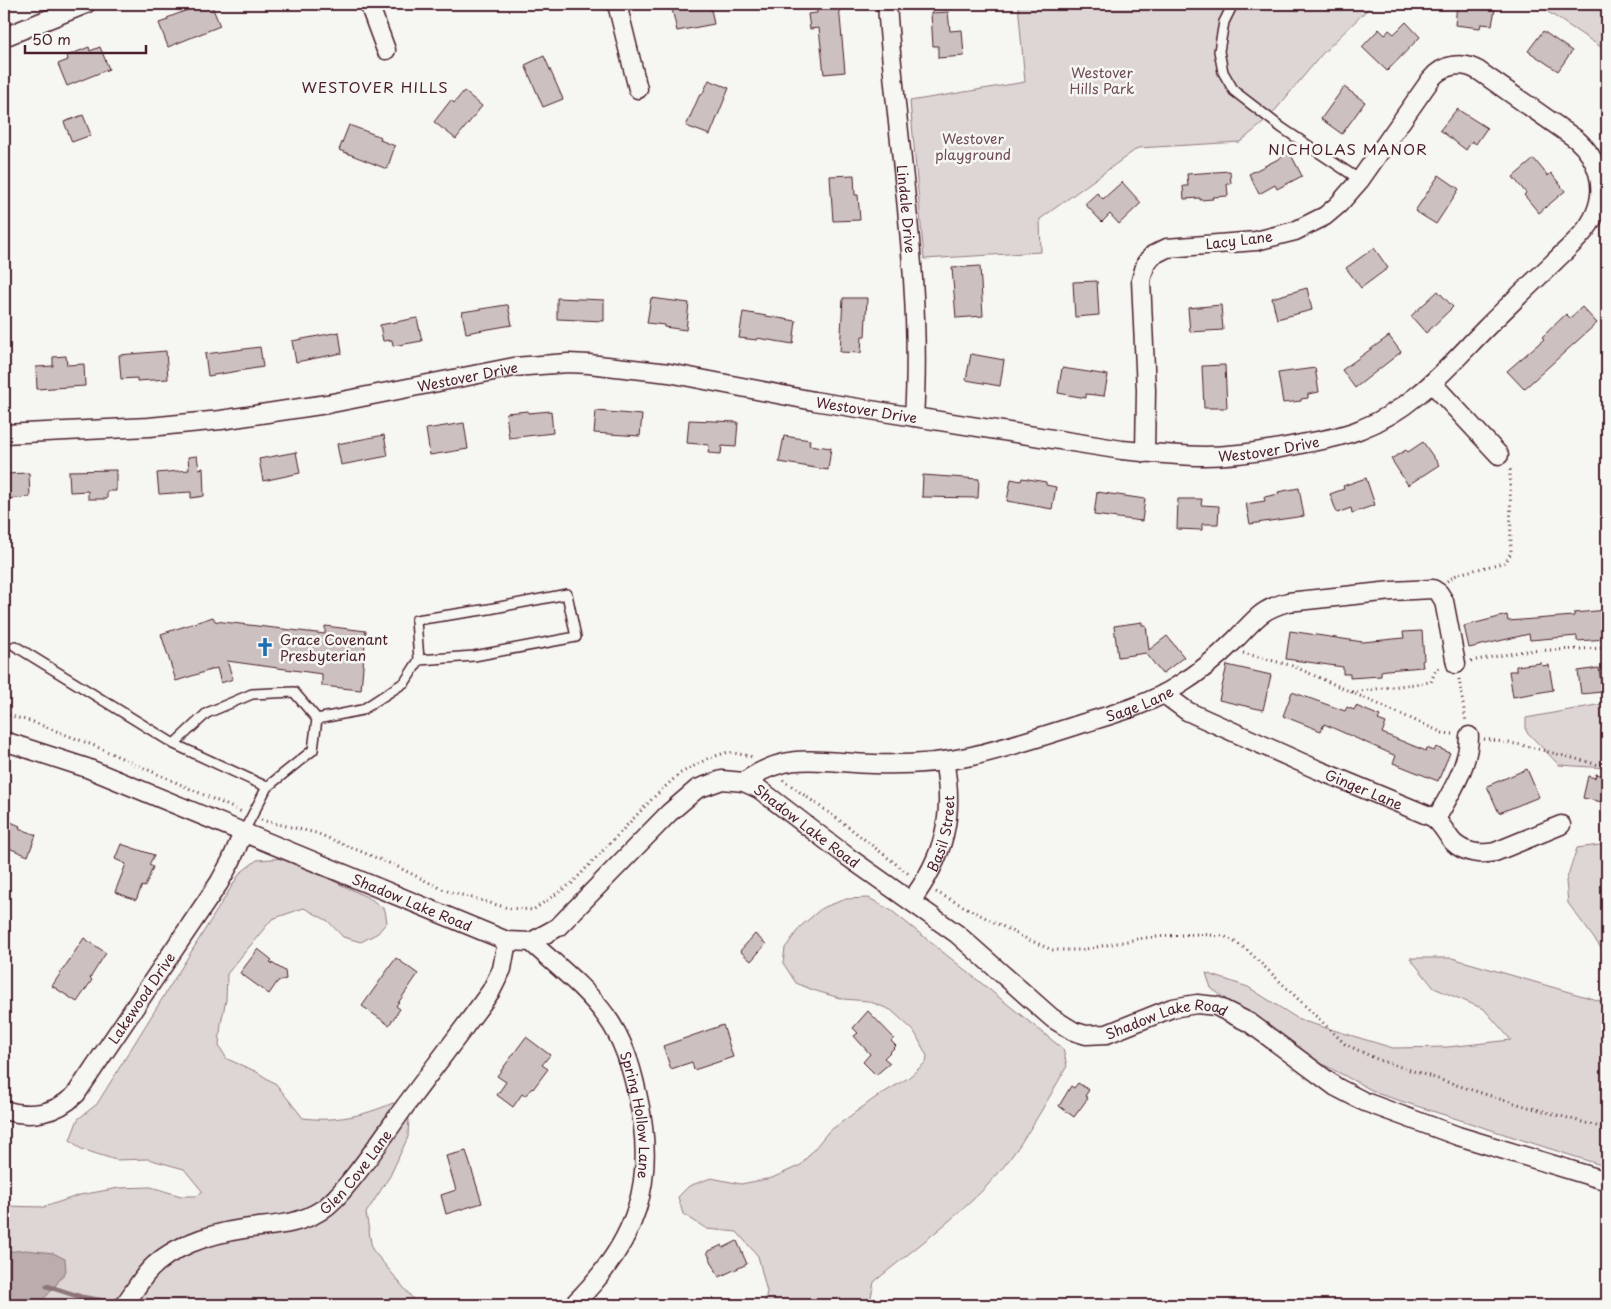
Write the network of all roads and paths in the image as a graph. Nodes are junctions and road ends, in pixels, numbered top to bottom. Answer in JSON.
{"nodes":[{"id":1,"x":86,"y":4,"type":"edge"},
{"id":2,"x":369,"y":4,"type":"edge"},
{"id":3,"x":617,"y":4,"type":"edge"},
{"id":4,"x":887,"y":4,"type":"edge"},
{"id":5,"x":1233,"y":4,"type":"edge"},
{"id":6,"x":1602,"y":4,"type":"edge"},
{"id":7,"x":1607,"y":8,"type":"edge"},
{"id":8,"x":4,"y":37,"type":"edge"},
{"id":9,"x":386,"y":50,"type":"dead end"},
{"id":10,"x":638,"y":89,"type":"dead end"},
{"id":11,"x":1596,"y":164,"type":"joint"},
{"id":12,"x":1360,"y":180,"type":"junction"},
{"id":13,"x":1432,"y":383,"type":"junction"},
{"id":14,"x":914,"y":417,"type":"junction"},
{"id":15,"x":4,"y":434,"type":"edge"},
{"id":16,"x":1145,"y":453,"type":"junction"},
{"id":17,"x":1499,"y":454,"type":"joint"},
{"id":18,"x":1433,"y":589,"type":"junction"},
{"id":19,"x":16,"y":646,"type":"dead end"},
{"id":20,"x":1607,"y":648,"type":"edge"},
{"id":21,"x":1226,"y":649,"type":"junction"},
{"id":22,"x":419,"y":660,"type":"junction"},
{"id":23,"x":1456,"y":664,"type":"junction"},
{"id":24,"x":1351,"y":692,"type":"junction"},
{"id":25,"x":1164,"y":694,"type":"junction"},
{"id":26,"x":4,"y":714,"type":"edge"},
{"id":27,"x":317,"y":719,"type":"junction"},
{"id":28,"x":1469,"y":736,"type":"junction"},
{"id":29,"x":4,"y":741,"type":"edge"},
{"id":30,"x":174,"y":744,"type":"junction"},
{"id":31,"x":944,"y":760,"type":"junction"},
{"id":32,"x":1607,"y":767,"type":"edge"},
{"id":33,"x":767,"y":768,"type":"junction"},
{"id":34,"x":744,"y":782,"type":"junction"},
{"id":35,"x":267,"y":787,"type":"junction"},
{"id":36,"x":251,"y":816,"type":"junction"},
{"id":37,"x":1436,"y":819,"type":"junction"},
{"id":38,"x":1561,"y":825,"type":"dead end"},
{"id":39,"x":244,"y":833,"type":"junction"},
{"id":40,"x":922,"y":885,"type":"junction"},
{"id":41,"x":910,"y":900,"type":"junction"},
{"id":42,"x":507,"y":941,"type":"junction"},
{"id":43,"x":531,"y":942,"type":"junction"},
{"id":44,"x":4,"y":1110,"type":"edge"},
{"id":45,"x":1607,"y":1129,"type":"edge"},
{"id":46,"x":1607,"y":1181,"type":"edge"},
{"id":47,"x":124,"y":1305,"type":"edge"},
{"id":48,"x":573,"y":1305,"type":"edge"}],
"edges":[{"from":1,"to":8,"type":"street"},
{"from":2,"to":9,"type":"street"},
{"from":3,"to":10,"type":"street"},
{"from":4,"to":14,"type":"street","name":"Lindale Drive"},
{"from":5,"to":12,"type":"lane"},
{"from":6,"to":7,"type":"path"},
{"from":11,"to":12,"type":"street","name":"Lacy Lane"},
{"from":11,"to":13,"type":"street","name":"Westover Drive"},
{"from":12,"to":16,"type":"street","name":"Lacy Lane"},
{"from":13,"to":16,"type":"street","name":"Westover Drive"},
{"from":13,"to":17,"type":"street"},
{"from":14,"to":15,"type":"street","name":"Westover Drive"},
{"from":14,"to":16,"type":"street","name":"Westover Drive"},
{"from":17,"to":18,"type":"path"},
{"from":18,"to":21,"type":"street","name":"Sage Lane"},
{"from":18,"to":23,"type":"street"},
{"from":19,"to":30,"type":"lane"},
{"from":20,"to":23,"type":"path"},
{"from":21,"to":24,"type":"path"},
{"from":21,"to":25,"type":"street","name":"Sage Lane"},
{"from":22,"to":22,"type":"lane"},
{"from":22,"to":27,"type":"lane"},
{"from":23,"to":24,"type":"path"},
{"from":23,"to":28,"type":"path"},
{"from":24,"to":28,"type":"path"},
{"from":25,"to":31,"type":"street","name":"Sage Lane"},
{"from":25,"to":37,"type":"street","name":"Ginger Lane"},
{"from":26,"to":36,"type":"path"},
{"from":27,"to":30,"type":"lane"},
{"from":27,"to":35,"type":"lane"},
{"from":28,"to":32,"type":"path"},
{"from":28,"to":37,"type":"street"},
{"from":29,"to":39,"type":"street","name":"Shadow Lake Road"},
{"from":30,"to":35,"type":"lane"},
{"from":31,"to":33,"type":"street","name":"Sage Lane"},
{"from":31,"to":40,"type":"street","name":"Basil Street"},
{"from":33,"to":34,"type":"street","name":"Sage Lane"},
{"from":33,"to":36,"type":"path"},
{"from":33,"to":40,"type":"path"},
{"from":34,"to":41,"type":"street","name":"Shadow Lake Road"},
{"from":34,"to":43,"type":"street","name":"Shadow Lake Road"},
{"from":35,"to":36,"type":"lane"},
{"from":36,"to":39,"type":"lane"},
{"from":37,"to":38,"type":"street"},
{"from":39,"to":42,"type":"street","name":"Shadow Lake Road"},
{"from":39,"to":44,"type":"street","name":"Lakewood Drive"},
{"from":40,"to":41,"type":"street","name":"Basil Street"},
{"from":40,"to":45,"type":"path"},
{"from":41,"to":46,"type":"street","name":"Shadow Lake Road"},
{"from":42,"to":43,"type":"street","name":"Shadow Lake Road"},
{"from":42,"to":47,"type":"street","name":"Glen Cove Lane"},
{"from":43,"to":48,"type":"street","name":"Spring Hollow Lane"}]}
